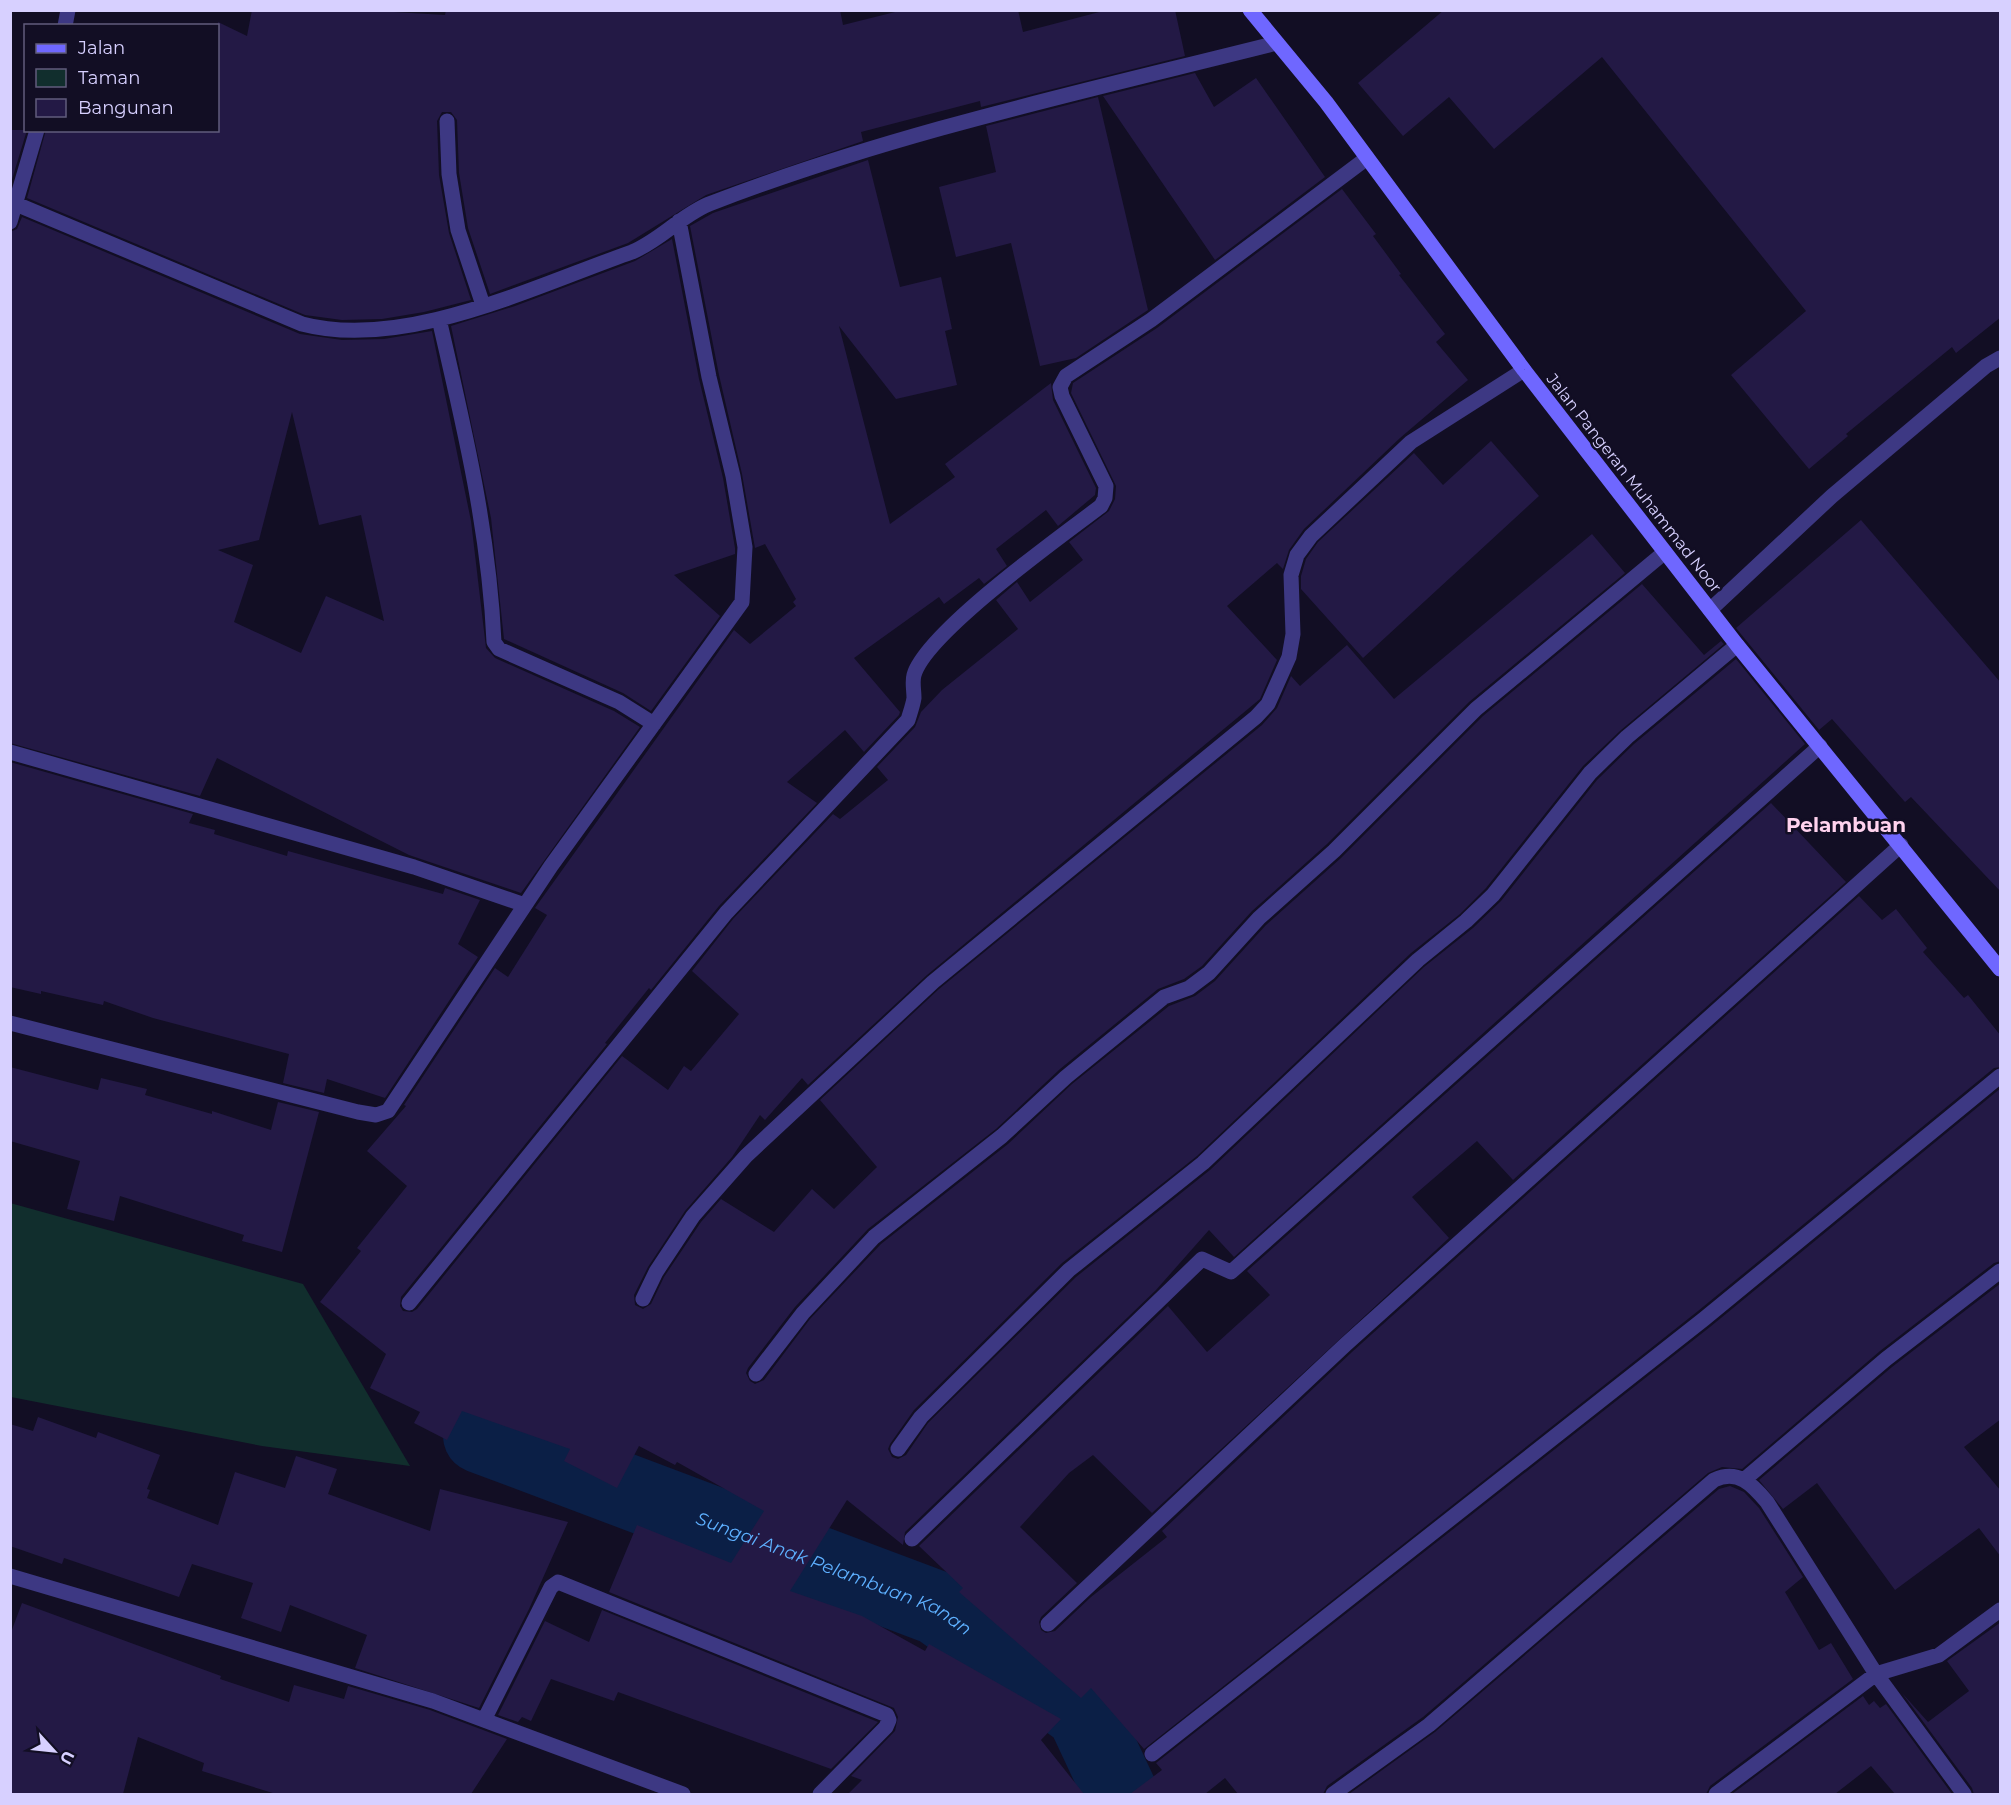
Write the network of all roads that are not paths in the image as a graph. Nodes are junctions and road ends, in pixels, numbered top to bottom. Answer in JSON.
{"nodes":[{"id":1,"x":1250,"y":10,"type":"edge"},
{"id":2,"x":1277,"y":43,"type":"junction"},
{"id":3,"x":447,"y":121,"type":"dead end"},
{"id":4,"x":36,"y":132,"type":"edge"},
{"id":5,"x":1367,"y":158,"type":"junction"},
{"id":6,"x":16,"y":204,"type":"junction"},
{"id":7,"x":679,"y":221,"type":"junction"},
{"id":8,"x":10,"y":222,"type":"edge"},
{"id":9,"x":483,"y":305,"type":"junction"},
{"id":10,"x":439,"y":319,"type":"junction"},
{"id":11,"x":2001,"y":358,"type":"edge"},
{"id":12,"x":1524,"y":370,"type":"junction"},
{"id":13,"x":1665,"y":552,"type":"junction"},
{"id":14,"x":1710,"y":610,"type":"junction"},
{"id":15,"x":1737,"y":645,"type":"junction"},
{"id":16,"x":654,"y":724,"type":"junction"},
{"id":17,"x":1820,"y":746,"type":"junction"},
{"id":18,"x":10,"y":752,"type":"edge"},
{"id":19,"x":1901,"y":845,"type":"junction"},
{"id":20,"x":525,"y":905,"type":"junction"},
{"id":21,"x":2001,"y":969,"type":"edge"},
{"id":22,"x":10,"y":1023,"type":"edge"},
{"id":23,"x":2001,"y":1076,"type":"edge"},
{"id":24,"x":2001,"y":1271,"type":"edge"},
{"id":25,"x":643,"y":1299,"type":"dead end"},
{"id":26,"x":409,"y":1303,"type":"dead end"},
{"id":27,"x":756,"y":1374,"type":"dead end"},
{"id":28,"x":898,"y":1449,"type":"dead end"},
{"id":29,"x":1745,"y":1479,"type":"junction"},
{"id":30,"x":912,"y":1539,"type":"dead end"},
{"id":31,"x":10,"y":1576,"type":"edge"},
{"id":32,"x":2001,"y":1610,"type":"edge"},
{"id":33,"x":1048,"y":1624,"type":"dead end"},
{"id":34,"x":1876,"y":1674,"type":"junction"},
{"id":35,"x":484,"y":1720,"type":"junction"},
{"id":36,"x":1152,"y":1754,"type":"dead end"},
{"id":37,"x":683,"y":1794,"type":"edge"},
{"id":38,"x":820,"y":1794,"type":"edge"},
{"id":39,"x":1333,"y":1794,"type":"edge"},
{"id":40,"x":1716,"y":1794,"type":"edge"},
{"id":41,"x":1964,"y":1794,"type":"edge"}],
"edges":[{"from":1,"to":2,"type":"main road","name":"Jalan Pangeran Muhammad Noor"},
{"from":2,"to":5,"type":"main road","name":"Jalan Pangeran Muhammad Noor"},
{"from":2,"to":7,"type":"street"},
{"from":3,"to":9,"type":"street"},
{"from":4,"to":6,"type":"street"},
{"from":5,"to":12,"type":"main road","name":"Jalan Pangeran Muhammad Noor"},
{"from":5,"to":26,"type":"street"},
{"from":6,"to":8,"type":"street"},
{"from":6,"to":10,"type":"street"},
{"from":7,"to":9,"type":"street"},
{"from":7,"to":16,"type":"street"},
{"from":9,"to":10,"type":"street"},
{"from":10,"to":16,"type":"street"},
{"from":11,"to":14,"type":"street"},
{"from":12,"to":13,"type":"main road","name":"Jalan Pangeran Muhammad Noor"},
{"from":12,"to":25,"type":"street"},
{"from":13,"to":14,"type":"main road","name":"Jalan Pangeran Muhammad Noor"},
{"from":13,"to":27,"type":"street"},
{"from":14,"to":15,"type":"main road","name":"Jalan Pangeran Muhammad Noor"},
{"from":15,"to":17,"type":"main road","name":"Jalan Pangeran Muhammad Noor"},
{"from":15,"to":28,"type":"street"},
{"from":16,"to":20,"type":"street"},
{"from":17,"to":19,"type":"main road","name":"Jalan Pangeran Muhammad Noor"},
{"from":17,"to":30,"type":"street"},
{"from":18,"to":20,"type":"street"},
{"from":19,"to":21,"type":"main road","name":"Jalan Pangeran Muhammad Noor"},
{"from":19,"to":33,"type":"street"},
{"from":20,"to":22,"type":"street"},
{"from":23,"to":36,"type":"street"},
{"from":24,"to":29,"type":"street"},
{"from":29,"to":34,"type":"street"},
{"from":29,"to":39,"type":"street"},
{"from":31,"to":35,"type":"street"},
{"from":32,"to":34,"type":"street"},
{"from":34,"to":40,"type":"street"},
{"from":34,"to":41,"type":"street"},
{"from":35,"to":37,"type":"street"},
{"from":35,"to":38,"type":"street"}]}
